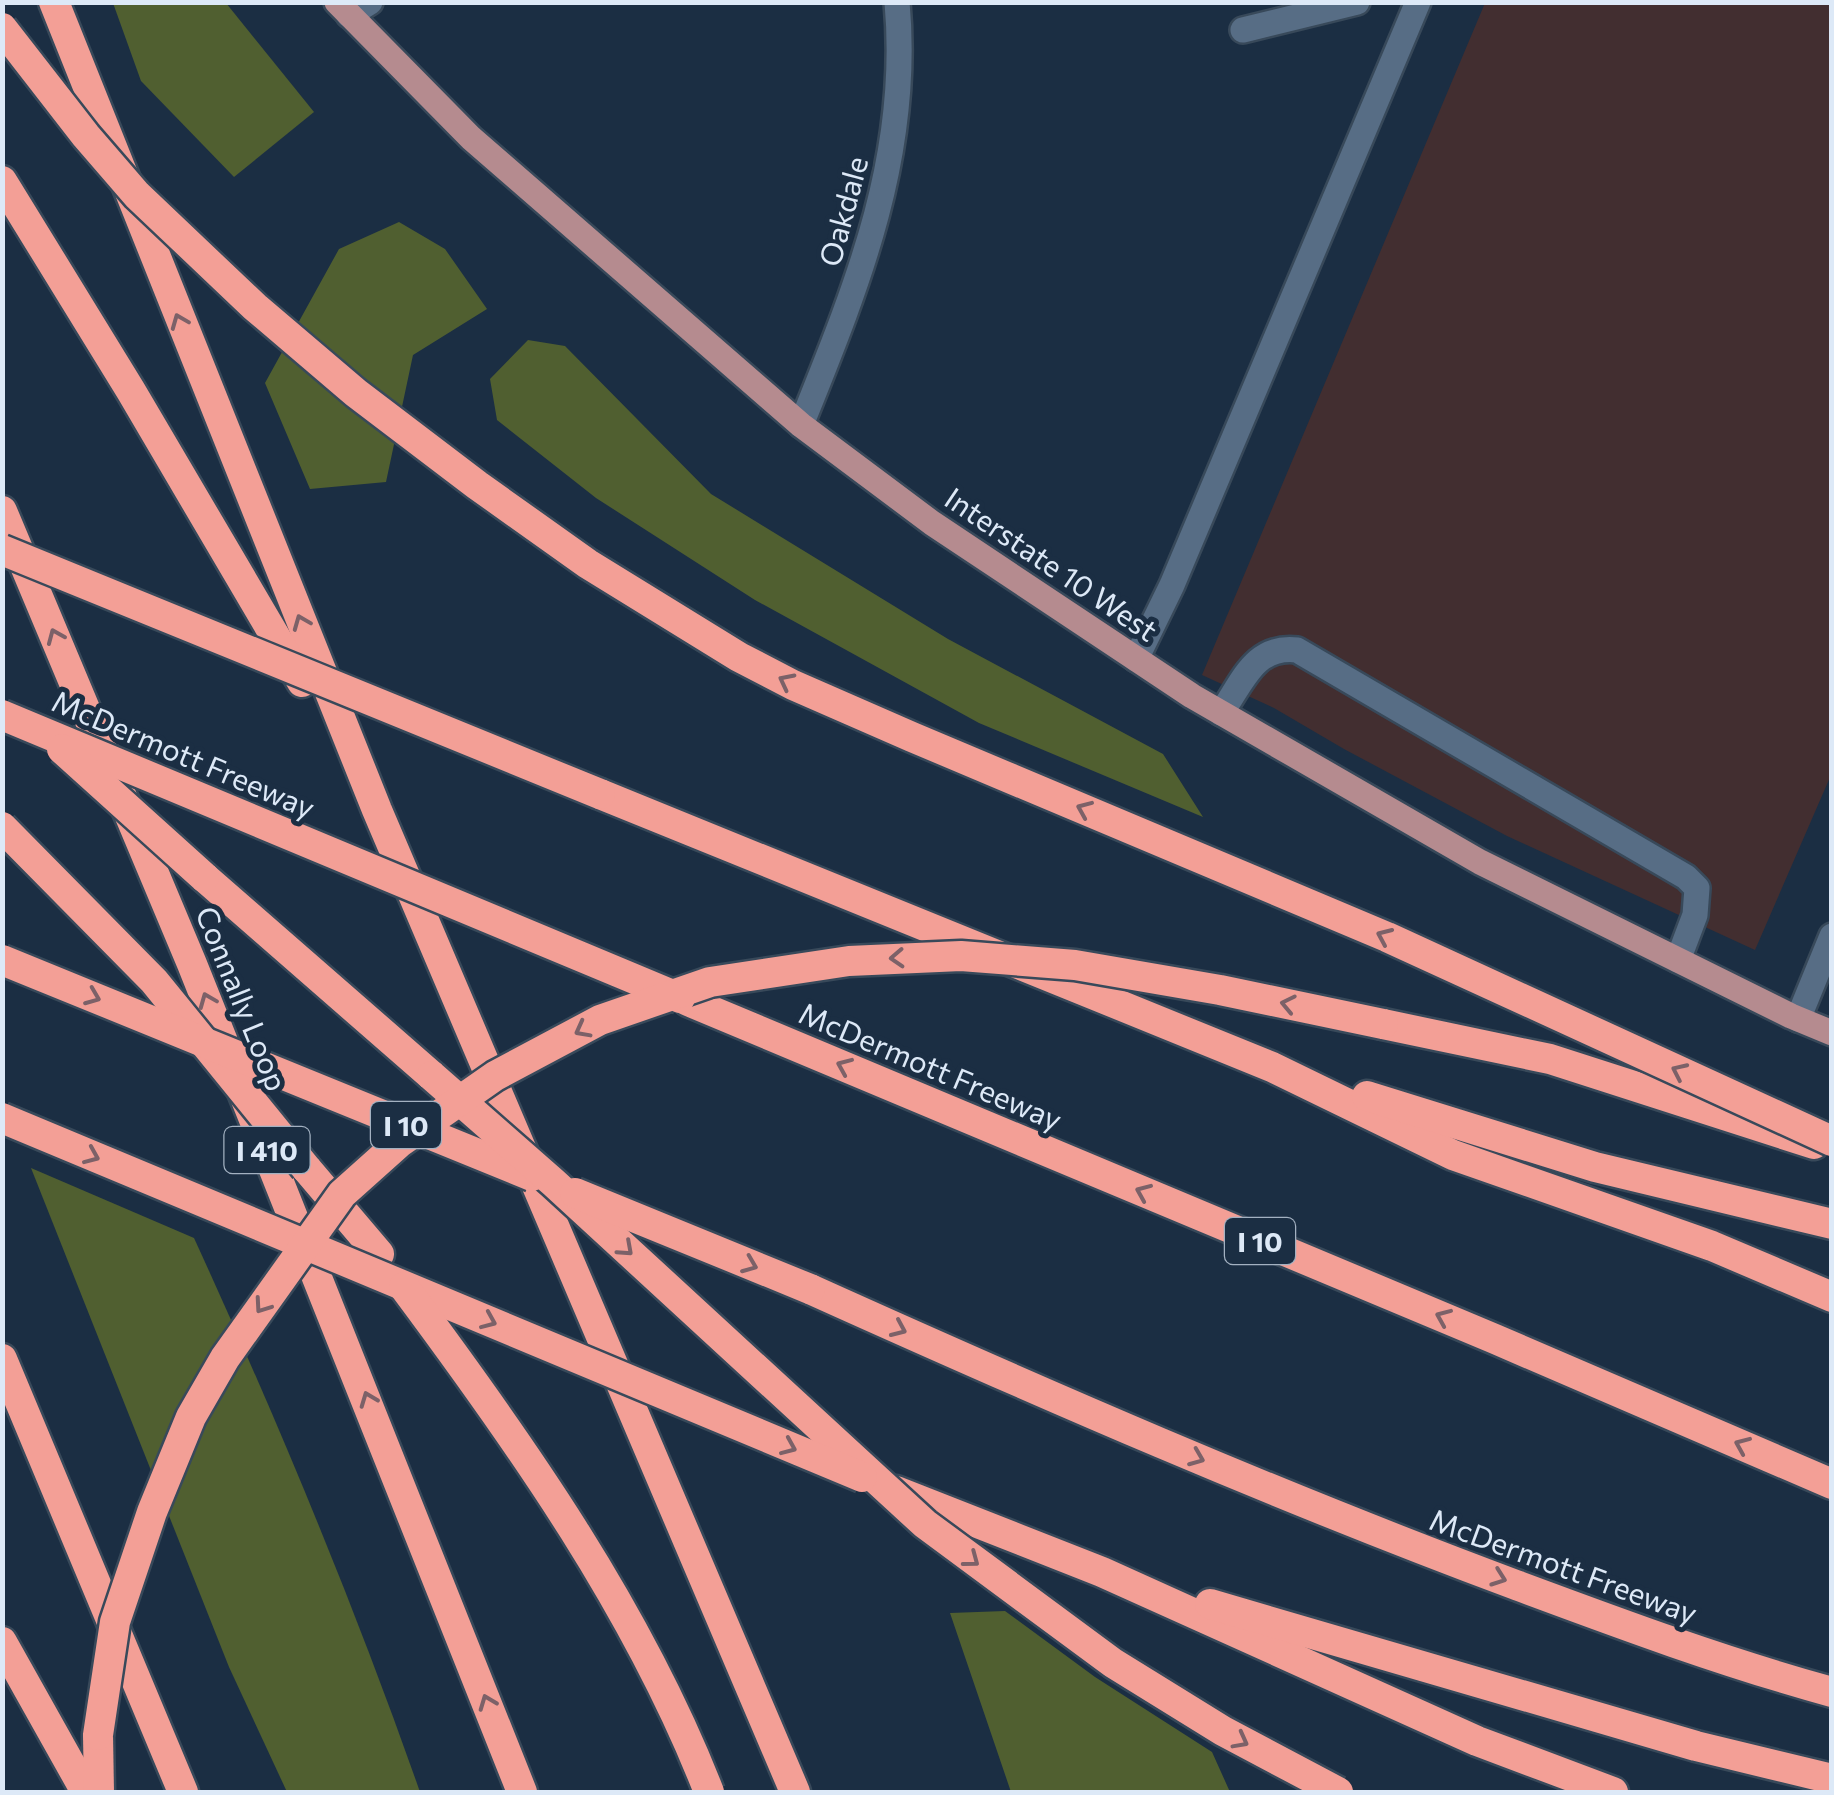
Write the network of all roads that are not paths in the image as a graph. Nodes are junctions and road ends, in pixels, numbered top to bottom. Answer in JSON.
{"nodes":[{"id":1,"x":54,"y":2,"type":"edge"},
{"id":2,"x":896,"y":2,"type":"edge"},
{"id":3,"x":1358,"y":2,"type":"edge"},
{"id":4,"x":1418,"y":2,"type":"edge"},
{"id":5,"x":352,"y":7,"type":"edge"},
{"id":6,"x":2,"y":28,"type":"edge"},
{"id":7,"x":1243,"y":30,"type":"dead end"},
{"id":8,"x":2,"y":181,"type":"edge"},
{"id":9,"x":801,"y":425,"type":"junction"},
{"id":10,"x":2,"y":512,"type":"edge"},
{"id":11,"x":2,"y":550,"type":"edge"},
{"id":12,"x":1136,"y":659,"type":"junction"},
{"id":13,"x":2,"y":695,"type":"edge"},
{"id":14,"x":1221,"y":713,"type":"junction"},
{"id":15,"x":2,"y":715,"type":"edge"},
{"id":16,"x":377,"y":810,"type":"junction"},
{"id":17,"x":2,"y":827,"type":"edge"},
{"id":18,"x":1831,"y":940,"type":"edge"},
{"id":19,"x":2,"y":960,"type":"edge"},
{"id":20,"x":1678,"y":960,"type":"junction"},
{"id":21,"x":1798,"y":1019,"type":"junction"},
{"id":22,"x":1832,"y":1033,"type":"edge"},
{"id":23,"x":1272,"y":1067,"type":"junction"},
{"id":24,"x":2,"y":1118,"type":"edge"},
{"id":25,"x":1832,"y":1141,"type":"edge"},
{"id":26,"x":1832,"y":1150,"type":"edge"},
{"id":27,"x":1832,"y":1224,"type":"edge"},
{"id":28,"x":1832,"y":1297,"type":"edge"},
{"id":29,"x":2,"y":1359,"type":"edge"},
{"id":30,"x":1832,"y":1484,"type":"edge"},
{"id":31,"x":1102,"y":1572,"type":"junction"},
{"id":32,"x":705,"y":1584,"type":"junction"},
{"id":33,"x":2,"y":1642,"type":"edge"},
{"id":34,"x":1832,"y":1692,"type":"edge"},
{"id":35,"x":1832,"y":1779,"type":"edge"},
{"id":36,"x":86,"y":1792,"type":"edge"},
{"id":37,"x":100,"y":1792,"type":"edge"},
{"id":38,"x":183,"y":1792,"type":"edge"},
{"id":39,"x":522,"y":1792,"type":"edge"},
{"id":40,"x":709,"y":1792,"type":"edge"},
{"id":41,"x":774,"y":1792,"type":"edge"},
{"id":42,"x":795,"y":1792,"type":"edge"},
{"id":43,"x":1338,"y":1792,"type":"edge"},
{"id":44,"x":1613,"y":1792,"type":"edge"}],
"edges":[{"from":16,"to":1,"type":"highway","one_way":true},
{"from":2,"to":9,"type":"street","name":"Oakdale"},
{"from":3,"to":7,"type":"street"},
{"from":4,"to":12,"type":"street"},
{"from":5,"to":9,"type":"main road","name":"Interstate 10 West"},
{"from":25,"to":6,"type":"highway","one_way":true,"bridge":true},
{"from":8,"to":16,"type":"highway"},
{"from":9,"to":12,"type":"main road","name":"Interstate 10 West"},
{"from":39,"to":10,"type":"highway","name":"Connally Loop","number":"I 410","one_way":true},
{"from":11,"to":23,"type":"highway","bridge":true},
{"from":12,"to":14,"type":"main road","name":"Interstate 10 West"},
{"from":13,"to":43,"type":"highway","one_way":true,"bridge":true},
{"from":14,"to":20,"type":"main road","name":"Interstate 10 West"},
{"from":14,"to":20,"type":"street"},
{"from":30,"to":15,"type":"highway","name":"McDermott Freeway","number":"I 10","one_way":true,"bridge":true},
{"from":16,"to":32,"type":"highway"},
{"from":17,"to":40,"type":"highway","bridge":true},
{"from":18,"to":21,"type":"street"},
{"from":19,"to":34,"type":"highway","name":"McDermott Freeway","number":"I 10","one_way":true,"bridge":true},
{"from":20,"to":21,"type":"main road","name":"Interstate 10 West"},
{"from":21,"to":22,"type":"main road","name":"Interstate 10 West"},
{"from":23,"to":27,"type":"highway"},
{"from":23,"to":28,"type":"highway"},
{"from":24,"to":31,"type":"highway","one_way":true,"bridge":true},
{"from":26,"to":37,"type":"highway","one_way":true,"bridge":true},
{"from":29,"to":38,"type":"highway"},
{"from":31,"to":35,"type":"highway"},
{"from":31,"to":44,"type":"highway"},
{"from":32,"to":41,"type":"highway"},
{"from":32,"to":42,"type":"highway"},
{"from":33,"to":36,"type":"highway"}]}
